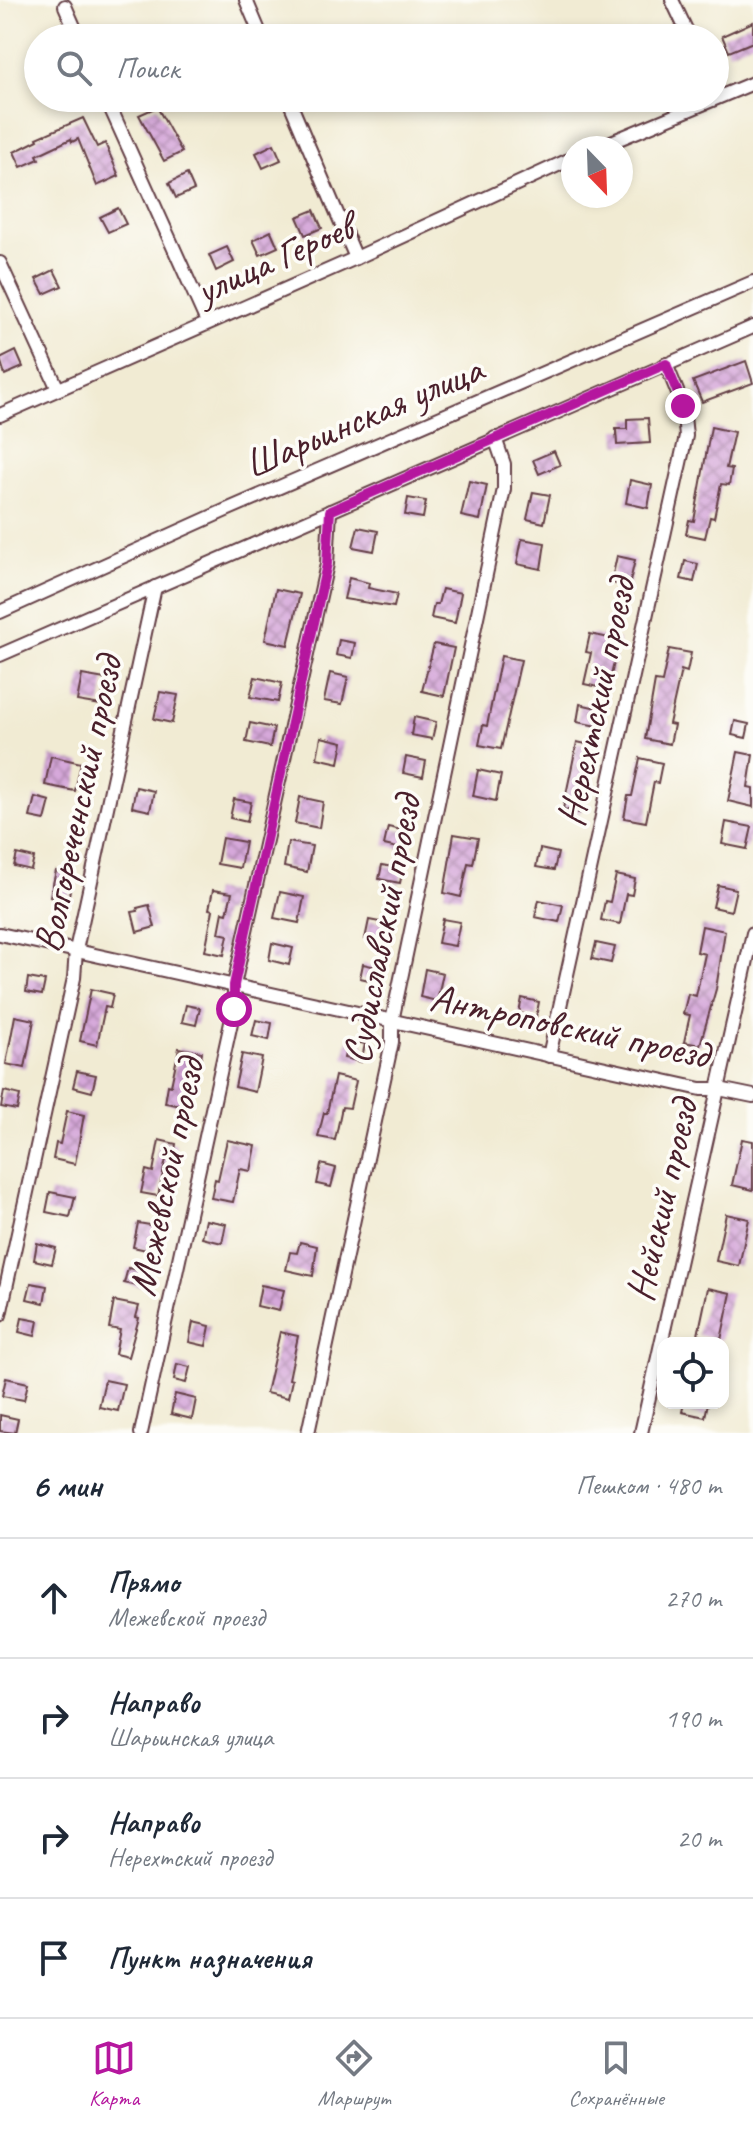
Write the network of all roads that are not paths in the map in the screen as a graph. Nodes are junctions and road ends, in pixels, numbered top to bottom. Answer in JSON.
{"nodes":[{"id":1,"x":246,"y":0,"type":"edge"},
{"id":2,"x":672,"y":0,"type":"edge"},
{"id":3,"x":65,"y":6,"type":"dead end"},
{"id":4,"x":73,"y":24,"type":"edge"},
{"id":5,"x":256,"y":24,"type":"edge"},
{"id":6,"x":683,"y":24,"type":"edge"},
{"id":7,"x":753,"y":83,"type":"edge"},
{"id":8,"x":729,"y":92,"type":"edge"},
{"id":9,"x":112,"y":112,"type":"edge"},
{"id":10,"x":294,"y":112,"type":"edge"},
{"id":11,"x":680,"y":112,"type":"edge"},
{"id":12,"x":625,"y":136,"type":"edge"},
{"id":13,"x":561,"y":164,"type":"edge"},
{"id":14,"x":356,"y":258,"type":"junction"},
{"id":15,"x":0,"y":263,"type":"edge"},
{"id":16,"x":753,"y":282,"type":"edge"},
{"id":17,"x":207,"y":322,"type":"junction"},
{"id":18,"x":753,"y":327,"type":"edge"},
{"id":19,"x":666,"y":364,"type":"junction"},
{"id":20,"x":58,"y":389,"type":"junction"},
{"id":21,"x":0,"y":415,"type":"edge"},
{"id":22,"x":495,"y":438,"type":"junction"},
{"id":23,"x":330,"y":511,"type":"junction"},
{"id":24,"x":155,"y":587,"type":"junction"},
{"id":25,"x":0,"y":612,"type":"edge"},
{"id":26,"x":0,"y":655,"type":"edge"},
{"id":27,"x":753,"y":933,"type":"edge"},
{"id":28,"x":0,"y":934,"type":"edge"},
{"id":29,"x":76,"y":950,"type":"junction"},
{"id":30,"x":234,"y":985,"type":"junction"},
{"id":31,"x":392,"y":1021,"type":"junction"},
{"id":32,"x":549,"y":1056,"type":"junction"},
{"id":33,"x":719,"y":1089,"type":"junction"},
{"id":34,"x":753,"y":1096,"type":"edge"},
{"id":35,"x":0,"y":1315,"type":"edge"},
{"id":36,"x":141,"y":1433,"type":"edge"},
{"id":37,"x":308,"y":1433,"type":"edge"},
{"id":38,"x":641,"y":1433,"type":"edge"}],
"edges":[{"from":1,"to":5,"type":"street"},
{"from":2,"to":6,"type":"street"},
{"from":3,"to":4,"type":"street"},
{"from":7,"to":8,"type":"street"},
{"from":9,"to":17,"type":"street"},
{"from":10,"to":14,"type":"street"},
{"from":11,"to":12,"type":"street"},
{"from":13,"to":14,"type":"street","name":"улица Героев"},
{"from":14,"to":17,"type":"street","name":"улица Героев"},
{"from":15,"to":20,"type":"street"},
{"from":16,"to":25,"type":"street","name":"Шарьинская улица"},
{"from":17,"to":20,"type":"street","name":"улица Героев"},
{"from":18,"to":19,"type":"street","name":"Шарьинская улица"},
{"from":19,"to":22,"type":"street","name":"Шарьинская улица"},
{"from":19,"to":32,"type":"street","name":"Нерехтский проезд"},
{"from":20,"to":21,"type":"street","name":"улица Героев"},
{"from":22,"to":23,"type":"street","name":"Шарьинская улица"},
{"from":22,"to":31,"type":"street","name":"Судиславский проезд"},
{"from":23,"to":24,"type":"street","name":"Шарьинская улица"},
{"from":23,"to":30,"type":"street","name":"Межевской проезд"},
{"from":24,"to":26,"type":"street","name":"Шарьинская улица"},
{"from":24,"to":29,"type":"street","name":"Волгореченский проезд"},
{"from":27,"to":33,"type":"street","name":"Нейский проезд"},
{"from":28,"to":29,"type":"street","name":"Антроповский проезд"},
{"from":29,"to":30,"type":"street","name":"Антроповский проезд"},
{"from":29,"to":35,"type":"street","name":"Волгореченский проезд"},
{"from":30,"to":31,"type":"street","name":"Антроповский проезд"},
{"from":30,"to":36,"type":"street","name":"Межевской проезд"},
{"from":31,"to":32,"type":"street","name":"Антроповский проезд"},
{"from":31,"to":37,"type":"street","name":"Судиславский проезд"},
{"from":32,"to":33,"type":"street","name":"Антроповский проезд"},
{"from":33,"to":34,"type":"street","name":"Антроповский проезд"},
{"from":33,"to":38,"type":"street","name":"Нейский проезд"}]}
